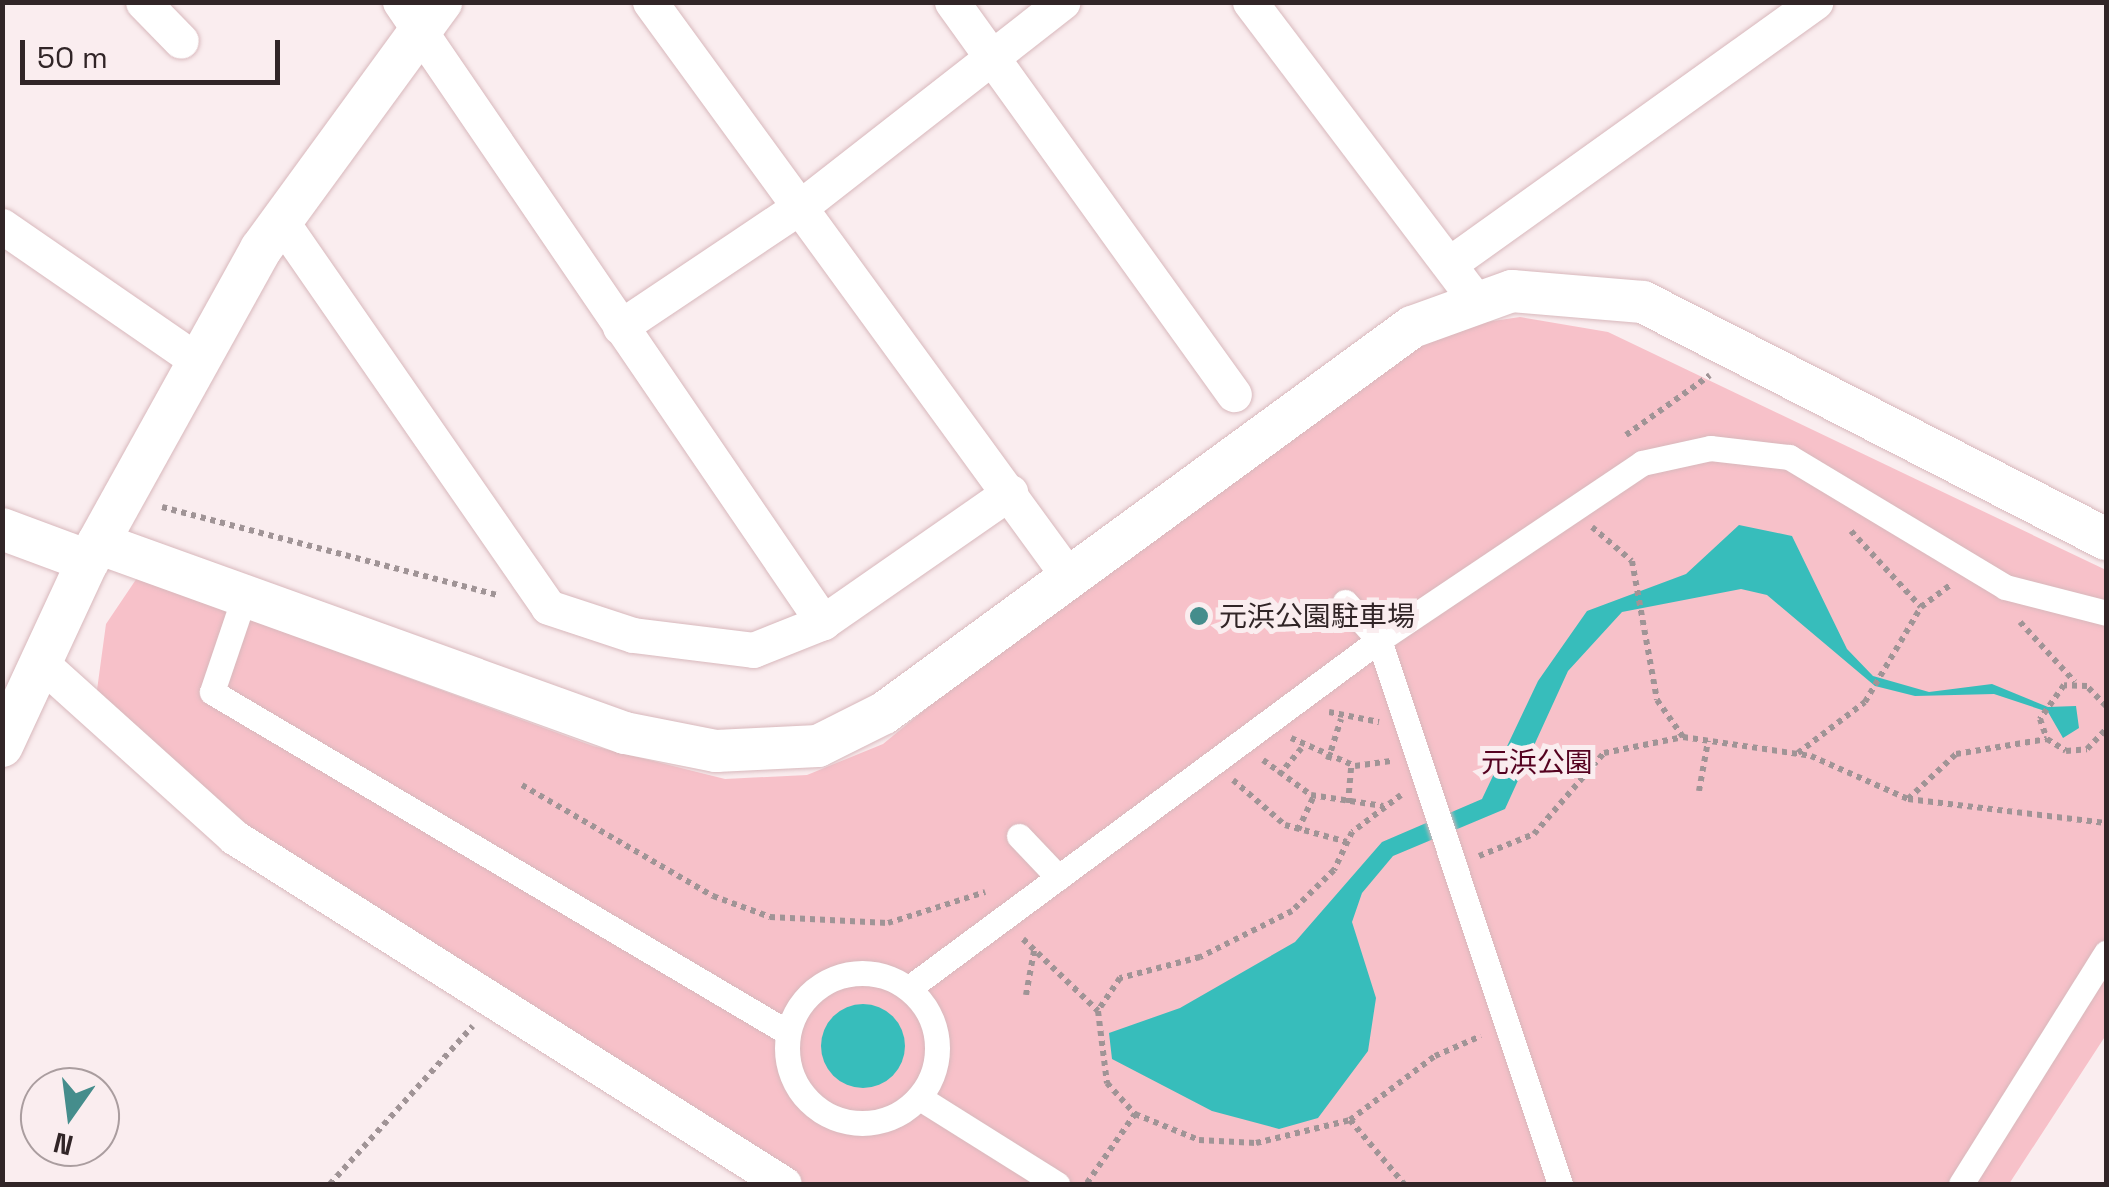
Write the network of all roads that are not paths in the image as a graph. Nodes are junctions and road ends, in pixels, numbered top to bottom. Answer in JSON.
{"nodes":[{"id":1,"x":142,"y":2,"type":"edge"},
{"id":2,"x":650,"y":2,"type":"edge"},
{"id":3,"x":952,"y":2,"type":"edge"},
{"id":4,"x":1063,"y":2,"type":"edge"},
{"id":5,"x":1250,"y":2,"type":"edge"},
{"id":6,"x":1815,"y":2,"type":"edge"},
{"id":7,"x":420,"y":10,"type":"edge"},
{"id":8,"x":181,"y":41,"type":"dead end"},
{"id":9,"x":992,"y":58,"type":"junction"},
{"id":10,"x":804,"y":204,"type":"junction"},
{"id":11,"x":281,"y":221,"type":"junction"},
{"id":12,"x":2,"y":226,"type":"edge"},
{"id":13,"x":1452,"y":262,"type":"junction"},
{"id":14,"x":1478,"y":303,"type":"junction"},
{"id":15,"x":620,"y":327,"type":"junction"},
{"id":16,"x":198,"y":361,"type":"junction"},
{"id":17,"x":1234,"y":394,"type":"dead end"},
{"id":18,"x":1010,"y":492,"type":"junction"},
{"id":19,"x":2,"y":529,"type":"edge"},
{"id":20,"x":2106,"y":539,"type":"edge"},
{"id":21,"x":93,"y":552,"type":"junction"},
{"id":22,"x":1070,"y":577,"type":"junction"},
{"id":23,"x":1345,"y":602,"type":"dead end"},
{"id":24,"x":2106,"y":613,"type":"edge"},
{"id":25,"x":238,"y":615,"type":"dead end"},
{"id":26,"x":823,"y":622,"type":"junction"},
{"id":27,"x":1380,"y":640,"type":"junction"},
{"id":28,"x":41,"y":663,"type":"junction"},
{"id":29,"x":2,"y":746,"type":"edge"},
{"id":30,"x":1018,"y":836,"type":"dead end"},
{"id":31,"x":1058,"y":876,"type":"junction"},
{"id":32,"x":2106,"y":953,"type":"edge"},
{"id":33,"x":908,"y":988,"type":"junction"},
{"id":34,"x":787,"y":1032,"type":"junction"},
{"id":35,"x":920,"y":1098,"type":"junction"},
{"id":36,"x":784,"y":1184,"type":"edge"},
{"id":37,"x":1058,"y":1184,"type":"edge"},
{"id":38,"x":1560,"y":1184,"type":"edge"},
{"id":39,"x":1961,"y":1184,"type":"edge"}],
"edges":[{"from":1,"to":8,"type":"street"},
{"from":2,"to":10,"type":"street"},
{"from":3,"to":9,"type":"street"},
{"from":4,"to":9,"type":"street"},
{"from":5,"to":13,"type":"street"},
{"from":6,"to":13,"type":"street"},
{"from":7,"to":11,"type":"street"},
{"from":7,"to":15,"type":"street"},
{"from":9,"to":10,"type":"street"},
{"from":9,"to":17,"type":"street"},
{"from":10,"to":15,"type":"street"},
{"from":10,"to":18,"type":"street"},
{"from":11,"to":16,"type":"street"},
{"from":11,"to":26,"type":"street"},
{"from":12,"to":16,"type":"street"},
{"from":13,"to":14,"type":"street"},
{"from":14,"to":20,"type":"street"},
{"from":14,"to":22,"type":"street"},
{"from":15,"to":26,"type":"street"},
{"from":16,"to":21,"type":"street"},
{"from":18,"to":22,"type":"street"},
{"from":18,"to":26,"type":"street"},
{"from":19,"to":21,"type":"street"},
{"from":21,"to":22,"type":"street"},
{"from":21,"to":28,"type":"street"},
{"from":23,"to":27,"type":"street"},
{"from":24,"to":27,"type":"street"},
{"from":25,"to":34,"type":"street"},
{"from":27,"to":31,"type":"street"},
{"from":27,"to":38,"type":"street"},
{"from":28,"to":29,"type":"street"},
{"from":28,"to":36,"type":"street"},
{"from":30,"to":31,"type":"street"},
{"from":31,"to":33,"type":"street"},
{"from":32,"to":39,"type":"street"},
{"from":33,"to":34,"type":"street"},
{"from":33,"to":35,"type":"street"},
{"from":34,"to":35,"type":"street"},
{"from":35,"to":37,"type":"street"}]}
